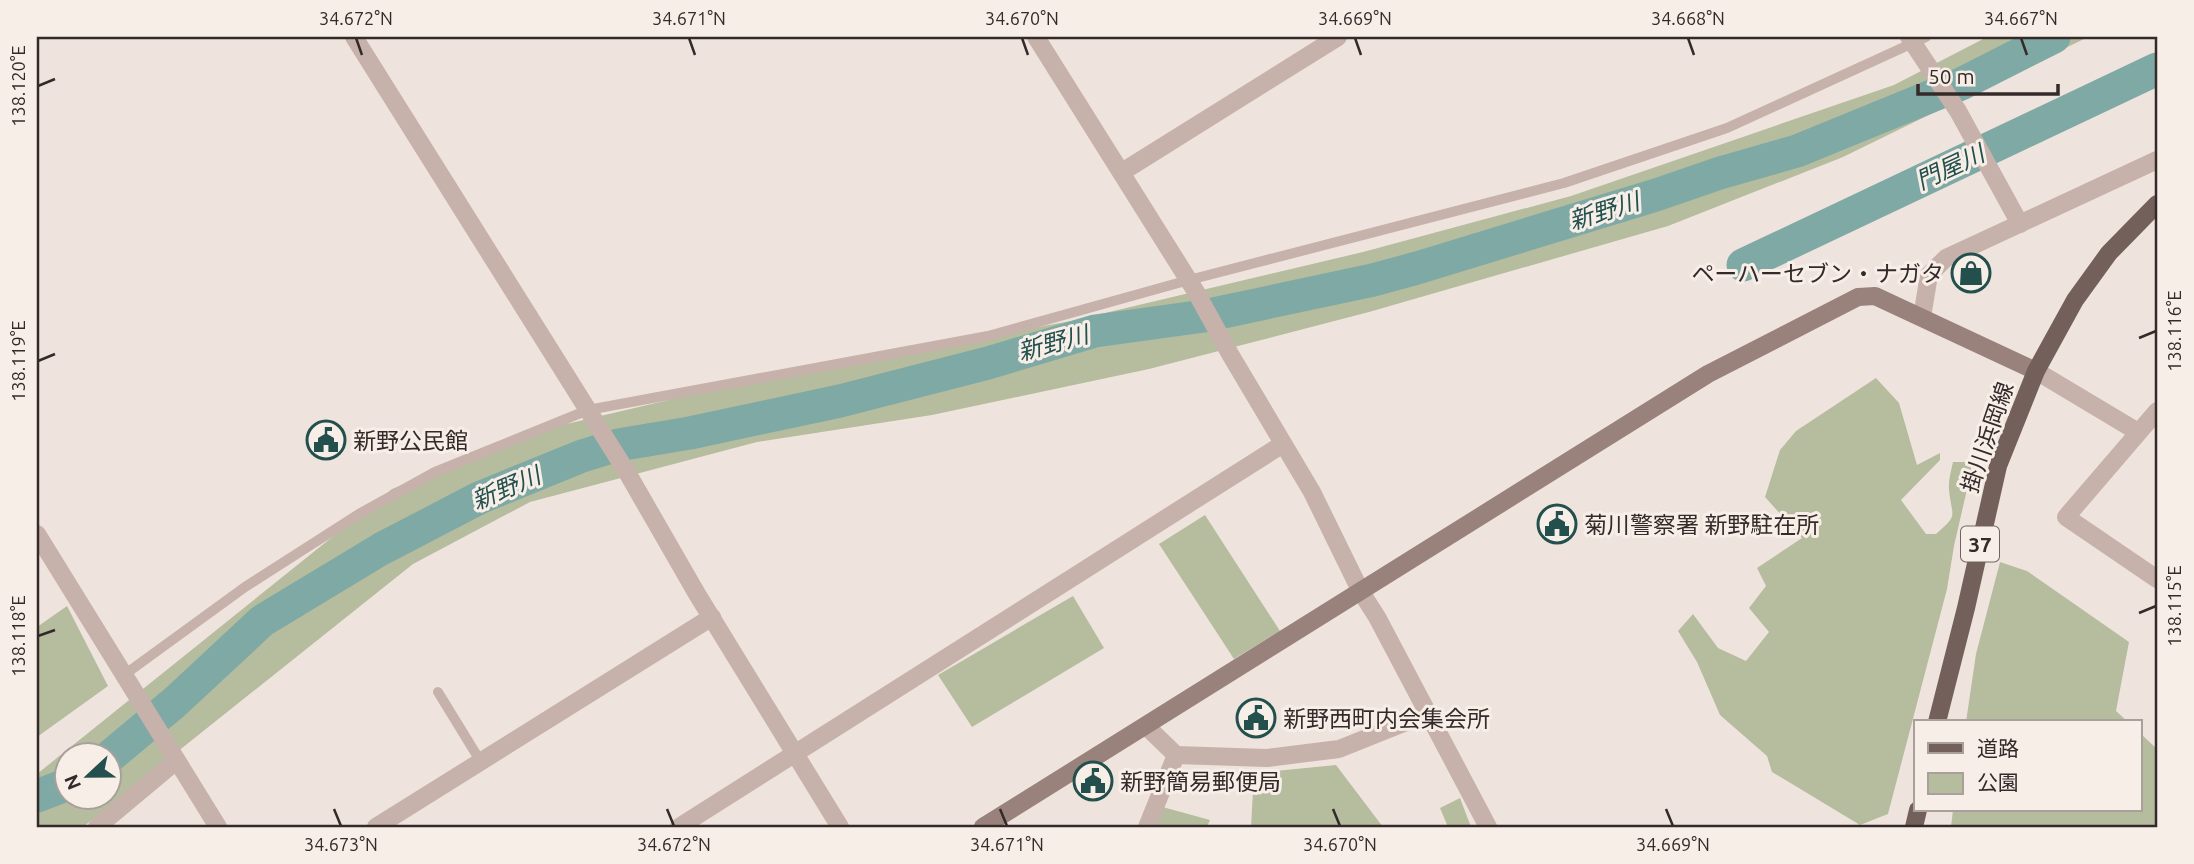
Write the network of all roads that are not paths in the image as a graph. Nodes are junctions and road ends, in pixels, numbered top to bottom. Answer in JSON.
{"nodes":[{"id":1,"x":354,"y":37,"type":"edge"},
{"id":2,"x":1037,"y":37,"type":"edge"},
{"id":3,"x":1338,"y":37,"type":"edge"},
{"id":4,"x":1916,"y":41,"type":"edge"},
{"id":5,"x":2157,"y":160,"type":"edge"},
{"id":6,"x":1122,"y":172,"type":"junction"},
{"id":7,"x":2157,"y":204,"type":"edge"},
{"id":8,"x":2020,"y":224,"type":"junction"},
{"id":9,"x":1193,"y":286,"type":"junction"},
{"id":10,"x":1922,"y":317,"type":"junction"},
{"id":11,"x":2036,"y":371,"type":"junction"},
{"id":12,"x":588,"y":410,"type":"junction"},
{"id":13,"x":2157,"y":411,"type":"edge"},
{"id":14,"x":2138,"y":432,"type":"junction"},
{"id":15,"x":1283,"y":444,"type":"junction"},
{"id":16,"x":37,"y":534,"type":"edge"},
{"id":17,"x":2157,"y":579,"type":"edge"},
{"id":18,"x":1361,"y":592,"type":"junction"},
{"id":19,"x":712,"y":617,"type":"junction"},
{"id":20,"x":124,"y":675,"type":"junction"},
{"id":21,"x":439,"y":692,"type":"dead end"},
{"id":22,"x":1429,"y":713,"type":"junction"},
{"id":23,"x":1938,"y":720,"type":"edge"},
{"id":24,"x":1146,"y":726,"type":"junction"},
{"id":25,"x":796,"y":753,"type":"junction"},
{"id":26,"x":1177,"y":755,"type":"junction"},
{"id":27,"x":176,"y":761,"type":"junction"},
{"id":28,"x":481,"y":762,"type":"junction"},
{"id":29,"x":97,"y":827,"type":"edge"},
{"id":30,"x":218,"y":827,"type":"edge"},
{"id":31,"x":376,"y":827,"type":"edge"},
{"id":32,"x":679,"y":827,"type":"edge"},
{"id":33,"x":840,"y":827,"type":"edge"},
{"id":34,"x":983,"y":827,"type":"edge"},
{"id":35,"x":1147,"y":827,"type":"edge"},
{"id":36,"x":1488,"y":827,"type":"edge"}],
"edges":[{"from":1,"to":12,"type":"street"},
{"from":2,"to":6,"type":"street"},
{"from":3,"to":6,"type":"street"},
{"from":4,"to":8,"type":"street"},
{"from":4,"to":9,"type":"lane"},
{"from":5,"to":8,"type":"street"},
{"from":6,"to":9,"type":"street"},
{"from":7,"to":11,"type":"main road","name":"掛川浜岡線","number":"37"},
{"from":8,"to":10,"type":"street"},
{"from":9,"to":12,"type":"lane"},
{"from":9,"to":15,"type":"street"},
{"from":10,"to":11,"type":"street"},
{"from":10,"to":18,"type":"street"},
{"from":11,"to":14,"type":"street"},
{"from":11,"to":23,"type":"main road","name":"掛川浜岡線","number":"37"},
{"from":12,"to":19,"type":"street"},
{"from":12,"to":20,"type":"lane"},
{"from":13,"to":14,"type":"street"},
{"from":14,"to":17,"type":"street"},
{"from":15,"to":18,"type":"street"},
{"from":15,"to":25,"type":"street"},
{"from":16,"to":20,"type":"street"},
{"from":18,"to":22,"type":"street"},
{"from":18,"to":24,"type":"street"},
{"from":19,"to":25,"type":"street"},
{"from":19,"to":28,"type":"street"},
{"from":20,"to":27,"type":"street"},
{"from":21,"to":28,"type":"lane"},
{"from":22,"to":26,"type":"street"},
{"from":22,"to":36,"type":"street"},
{"from":24,"to":26,"type":"street"},
{"from":24,"to":34,"type":"street"},
{"from":25,"to":32,"type":"street"},
{"from":25,"to":33,"type":"street"},
{"from":26,"to":35,"type":"street"},
{"from":27,"to":29,"type":"street"},
{"from":27,"to":30,"type":"street"},
{"from":28,"to":31,"type":"street"}]}
